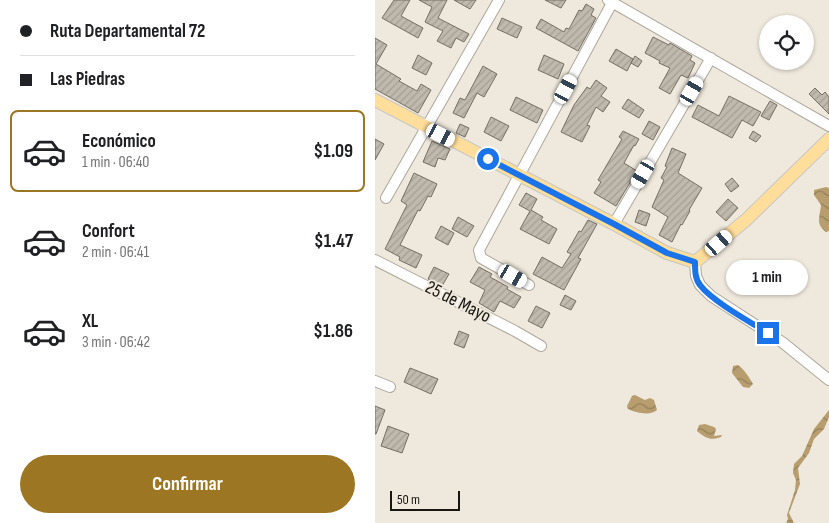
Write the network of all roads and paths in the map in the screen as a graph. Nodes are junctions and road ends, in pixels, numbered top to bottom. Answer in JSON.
{"nodes":[{"id":1,"x":499,"y":0,"type":"edge"},
{"id":2,"x":610,"y":1,"type":"edge"},
{"id":3,"x":711,"y":58,"type":"junction"},
{"id":4,"x":375,"y":100,"type":"edge"},
{"id":5,"x":829,"y":126,"type":"edge"},
{"id":6,"x":426,"y":127,"type":"junction"},
{"id":7,"x":829,"y":139,"type":"edge"},
{"id":8,"x":519,"y":175,"type":"junction"},
{"id":9,"x":386,"y":198,"type":"dead end"},
{"id":10,"x":614,"y":224,"type":"junction"},
{"id":11,"x":375,"y":260,"type":"edge"},
{"id":12,"x":695,"y":262,"type":"junction"},
{"id":13,"x":529,"y":286,"type":"dead end"},
{"id":14,"x":541,"y":346,"type":"dead end"},
{"id":15,"x":829,"y":380,"type":"edge"},
{"id":16,"x":375,"y":381,"type":"edge"},
{"id":17,"x":390,"y":387,"type":"dead end"}],
"edges":[{"from":1,"to":6,"type":"street"},
{"from":2,"to":3,"type":"street"},
{"from":2,"to":8,"type":"street"},
{"from":3,"to":5,"type":"street"},
{"from":3,"to":10,"type":"street"},
{"from":4,"to":6,"type":"main road"},
{"from":6,"to":8,"type":"main road"},
{"from":6,"to":9,"type":"street"},
{"from":7,"to":12,"type":"main road"},
{"from":8,"to":10,"type":"main road"},
{"from":8,"to":13,"type":"street"},
{"from":10,"to":12,"type":"main road"},
{"from":11,"to":14,"type":"street","name":"25 de Mayo"},
{"from":12,"to":15,"type":"street"},
{"from":16,"to":17,"type":"street"}]}
